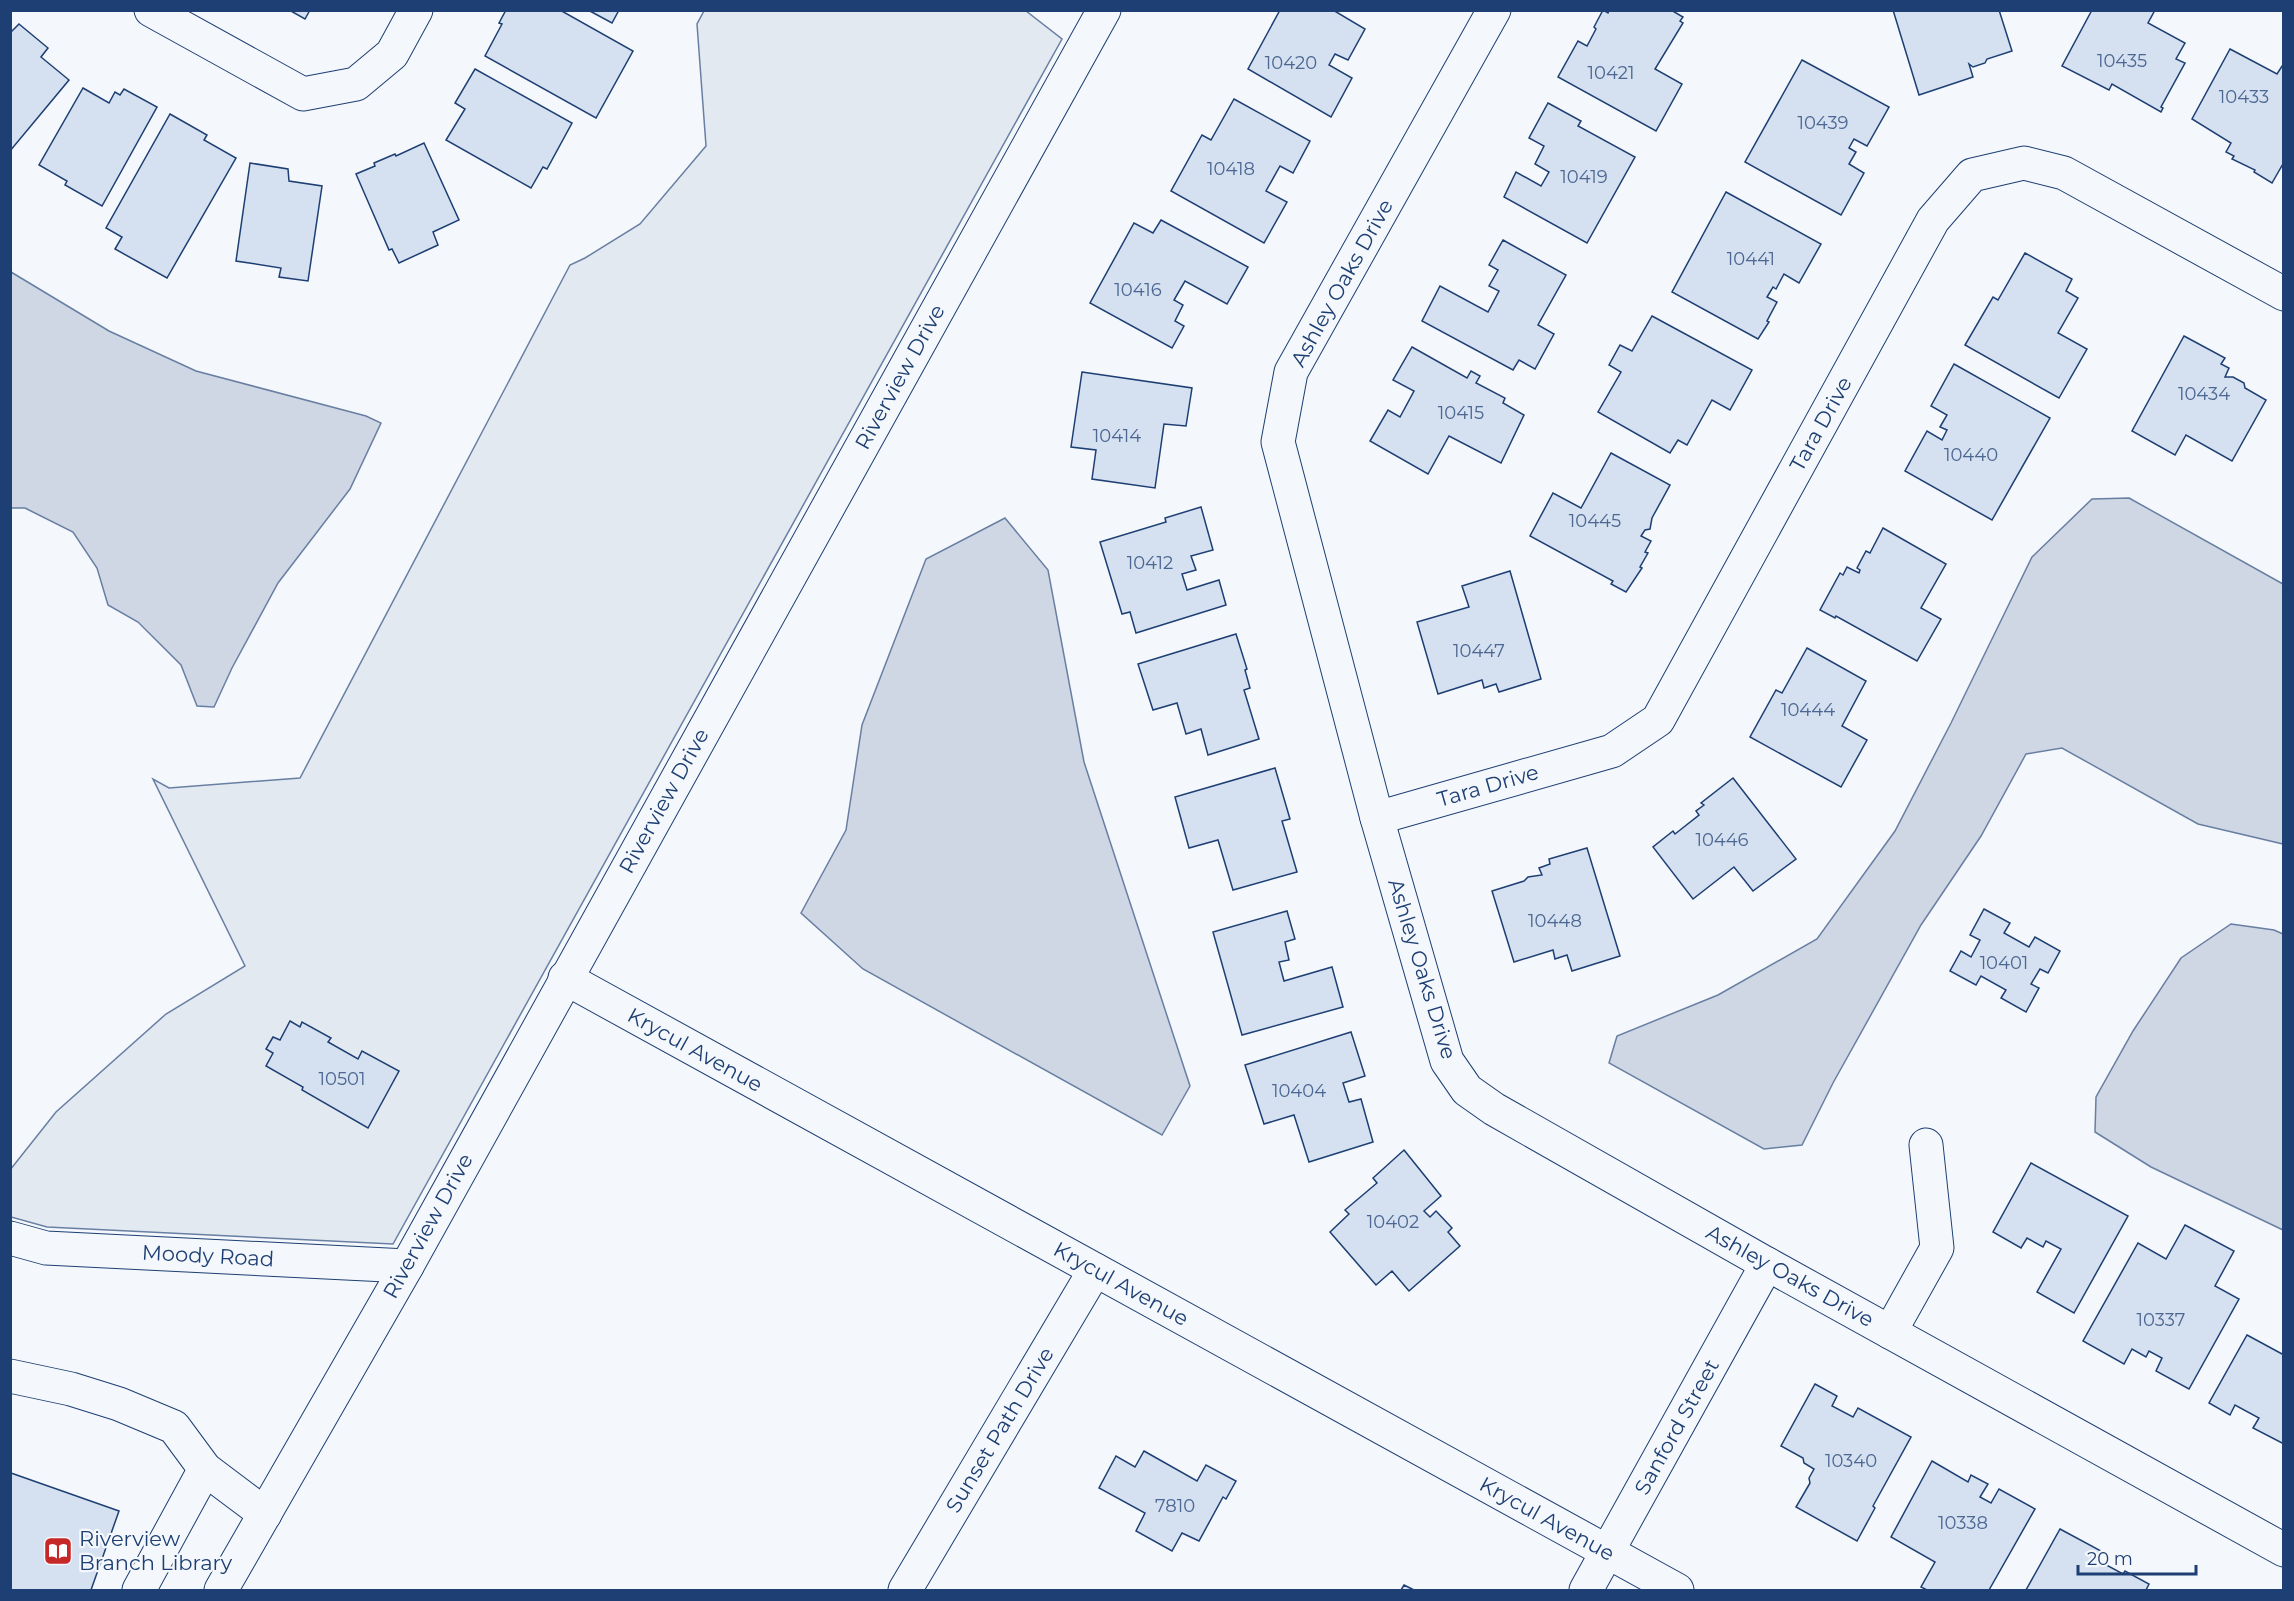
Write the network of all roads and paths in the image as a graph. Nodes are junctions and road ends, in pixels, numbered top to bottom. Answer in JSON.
{"nodes":[{"id":1,"x":151,"y":10,"type":"edge"},
{"id":2,"x":416,"y":10,"type":"edge"},
{"id":3,"x":1104,"y":10,"type":"edge"},
{"id":4,"x":1494,"y":10,"type":"edge"},
{"id":5,"x":2283,"y":294,"type":"edge"},
{"id":6,"x":1377,"y":818,"type":"junction"},
{"id":7,"x":565,"y":978,"type":"junction"},
{"id":8,"x":1926,"y":1145,"type":"dead end"},
{"id":9,"x":10,"y":1238,"type":"edge"},
{"id":10,"x":1767,"y":1264,"type":"junction"},
{"id":11,"x":407,"y":1266,"type":"junction"},
{"id":12,"x":1095,"y":1270,"type":"junction"},
{"id":13,"x":1890,"y":1332,"type":"junction"},
{"id":14,"x":10,"y":1376,"type":"edge"},
{"id":15,"x":205,"y":1469,"type":"junction"},
{"id":16,"x":265,"y":1514,"type":"junction"},
{"id":17,"x":2283,"y":1550,"type":"edge"},
{"id":18,"x":1608,"y":1552,"type":"junction"},
{"id":19,"x":139,"y":1590,"type":"edge"},
{"id":20,"x":221,"y":1590,"type":"edge"},
{"id":21,"x":905,"y":1590,"type":"edge"},
{"id":22,"x":1586,"y":1590,"type":"edge"},
{"id":23,"x":1677,"y":1590,"type":"edge"}],
"edges":[{"from":1,"to":2,"type":"street"},
{"from":3,"to":7,"type":"street","name":"Riverview Drive"},
{"from":4,"to":6,"type":"street","name":"Ashley Oaks Drive"},
{"from":5,"to":6,"type":"street","name":"Tara Drive"},
{"from":6,"to":10,"type":"street","name":"Ashley Oaks Drive"},
{"from":7,"to":11,"type":"street","name":"Riverview Drive"},
{"from":7,"to":12,"type":"street","name":"Krycul Avenue"},
{"from":8,"to":13,"type":"street"},
{"from":9,"to":11,"type":"street","name":"Moody Road"},
{"from":10,"to":13,"type":"street","name":"Ashley Oaks Drive"},
{"from":10,"to":18,"type":"street","name":"Sanford Street"},
{"from":11,"to":16,"type":"street","name":"Riverview Drive"},
{"from":12,"to":18,"type":"street","name":"Krycul Avenue"},
{"from":12,"to":21,"type":"street","name":"Sunset Path Drive"},
{"from":13,"to":17,"type":"street","name":"Ashley Oaks Drive"},
{"from":14,"to":15,"type":"street"},
{"from":15,"to":16,"type":"street"},
{"from":15,"to":19,"type":"street"},
{"from":16,"to":20,"type":"street","name":"Riverview Drive"},
{"from":18,"to":22,"type":"street","name":"Sanford Street"},
{"from":18,"to":23,"type":"street","name":"Krycul Avenue"}]}
